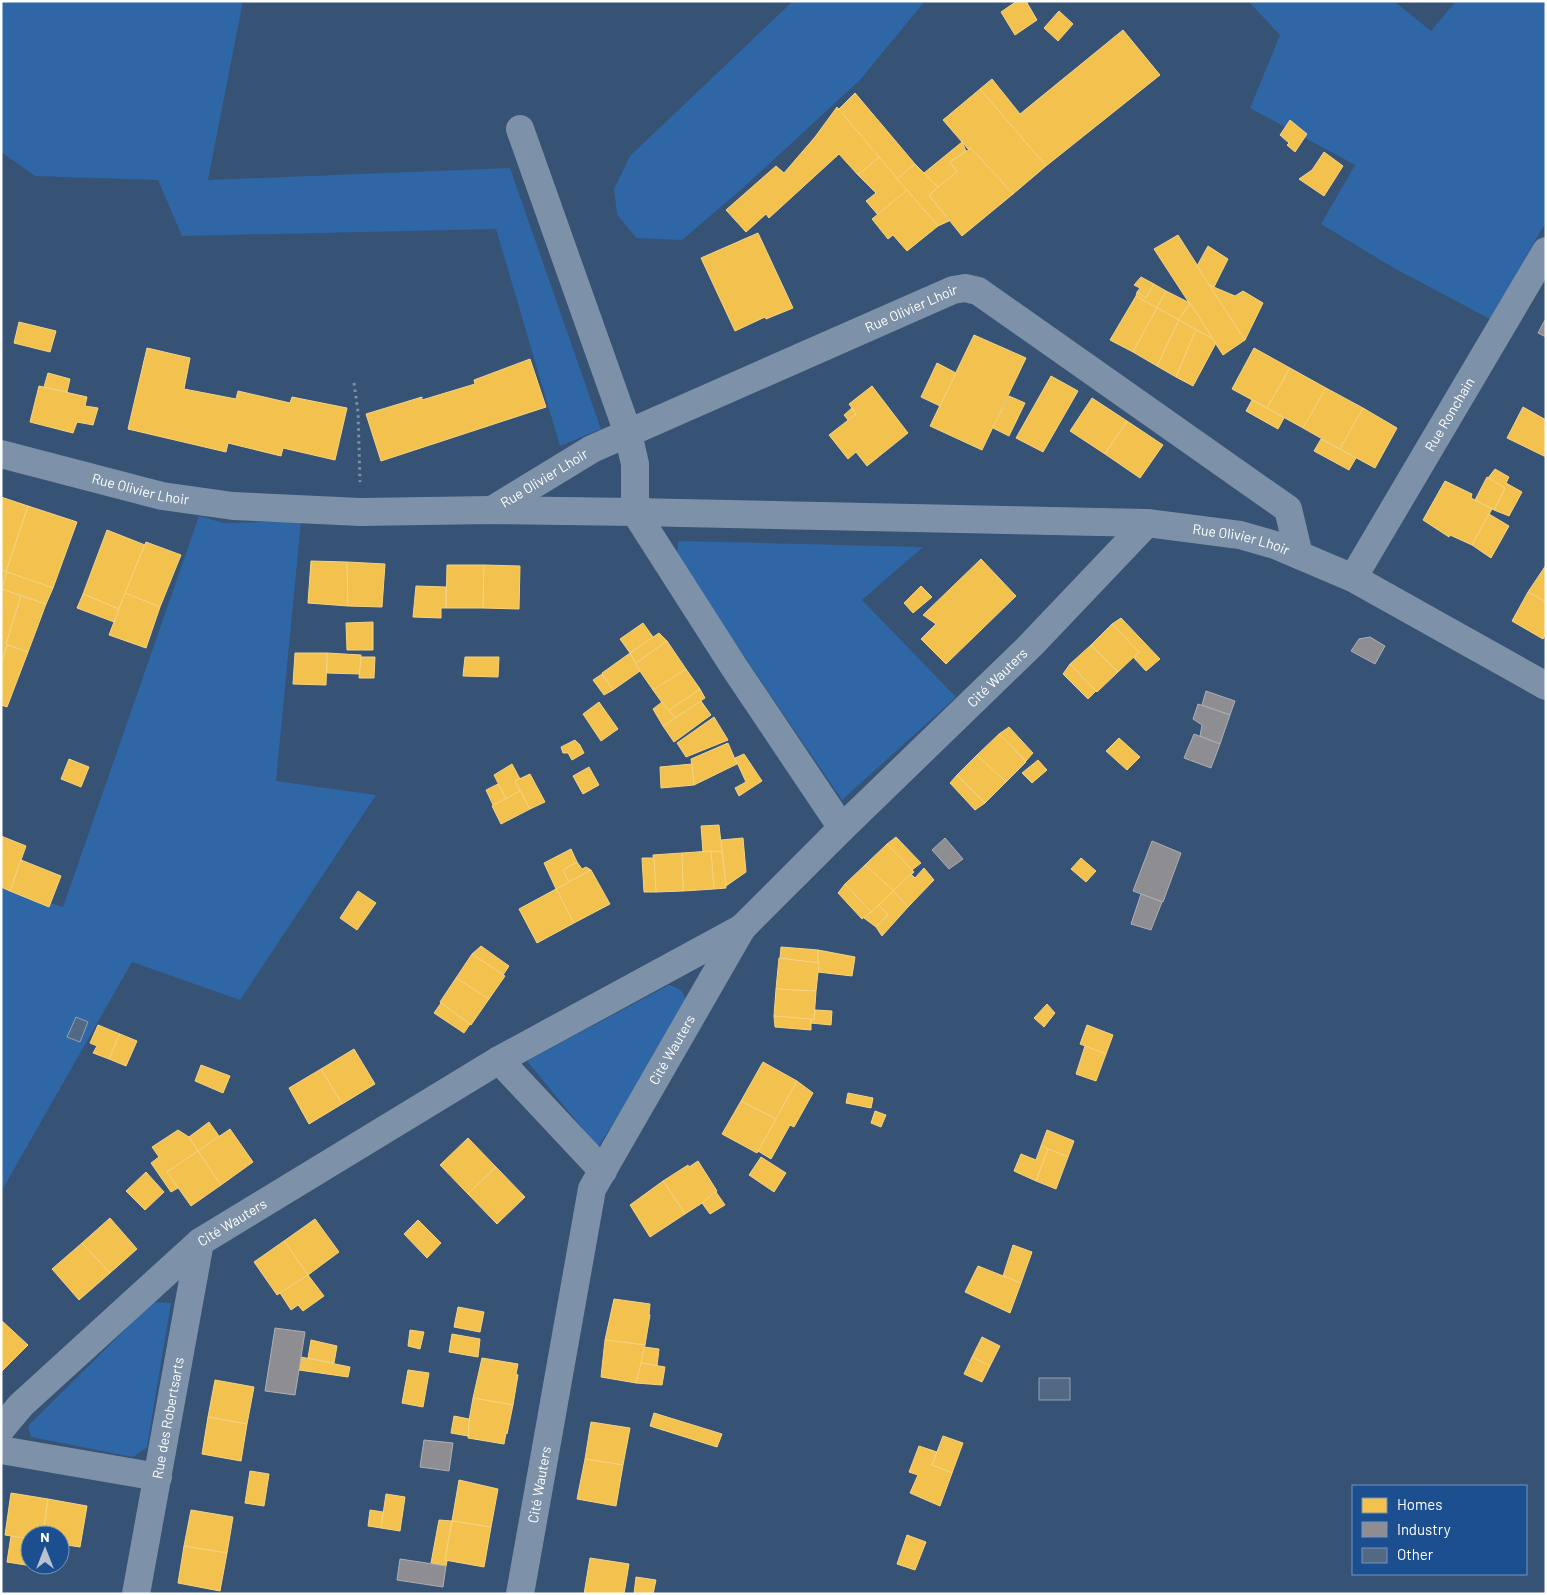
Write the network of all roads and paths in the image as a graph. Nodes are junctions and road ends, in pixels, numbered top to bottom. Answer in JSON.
{"nodes":[{"id":1,"x":520,"y":129,"type":"dead end"},
{"id":2,"x":1546,"y":251,"type":"edge"},
{"id":3,"x":354,"y":383,"type":"dead end"},
{"id":4,"x":628,"y":434,"type":"junction"},
{"id":5,"x":1,"y":454,"type":"edge"},
{"id":6,"x":361,"y":468,"type":"dead end"},
{"id":7,"x":492,"y":510,"type":"junction"},
{"id":8,"x":635,"y":512,"type":"junction"},
{"id":9,"x":1147,"y":523,"type":"junction"},
{"id":10,"x":1299,"y":555,"type":"junction"},
{"id":11,"x":1352,"y":578,"type":"junction"},
{"id":12,"x":1546,"y":686,"type":"edge"},
{"id":13,"x":842,"y":828,"type":"junction"},
{"id":14,"x":742,"y":928,"type":"junction"},
{"id":15,"x":498,"y":1060,"type":"junction"},
{"id":16,"x":603,"y":1171,"type":"junction"},
{"id":17,"x":200,"y":1242,"type":"junction"},
{"id":18,"x":1,"y":1429,"type":"edge"},
{"id":19,"x":1,"y":1450,"type":"edge"},
{"id":20,"x":158,"y":1477,"type":"junction"},
{"id":21,"x":136,"y":1594,"type":"edge"},
{"id":22,"x":520,"y":1594,"type":"edge"}],
"edges":[{"from":1,"to":4,"type":"street"},
{"from":2,"to":11,"type":"street","name":"Rue Ronchain"},
{"from":3,"to":6,"type":"path"},
{"from":4,"to":7,"type":"street","name":"Rue Olivier Lhoir"},
{"from":4,"to":8,"type":"street"},
{"from":4,"to":10,"type":"street","name":"Rue Olivier Lhoir"},
{"from":5,"to":7,"type":"street","name":"Rue Olivier Lhoir"},
{"from":7,"to":8,"type":"street","name":"Rue Olivier Lhoir"},
{"from":8,"to":9,"type":"street","name":"Rue Olivier Lhoir"},
{"from":8,"to":13,"type":"street"},
{"from":9,"to":10,"type":"street","name":"Rue Olivier Lhoir"},
{"from":9,"to":13,"type":"street","name":"Cité Wauters"},
{"from":10,"to":11,"type":"street","name":"Rue Olivier Lhoir"},
{"from":11,"to":12,"type":"street","name":"Rue Olivier Lhoir"},
{"from":13,"to":14,"type":"street","name":"Cité Wauters"},
{"from":14,"to":15,"type":"street","name":"Cité Wauters"},
{"from":14,"to":16,"type":"street","name":"Cité Wauters"},
{"from":15,"to":16,"type":"street"},
{"from":15,"to":17,"type":"street","name":"Cité Wauters"},
{"from":16,"to":22,"type":"street","name":"Cité Wauters"},
{"from":17,"to":18,"type":"street","name":"Cité Wauters"},
{"from":17,"to":20,"type":"street","name":"Rue des Robertsarts"},
{"from":19,"to":20,"type":"street"},
{"from":20,"to":21,"type":"street","name":"Rue des Robertsarts"}]}
